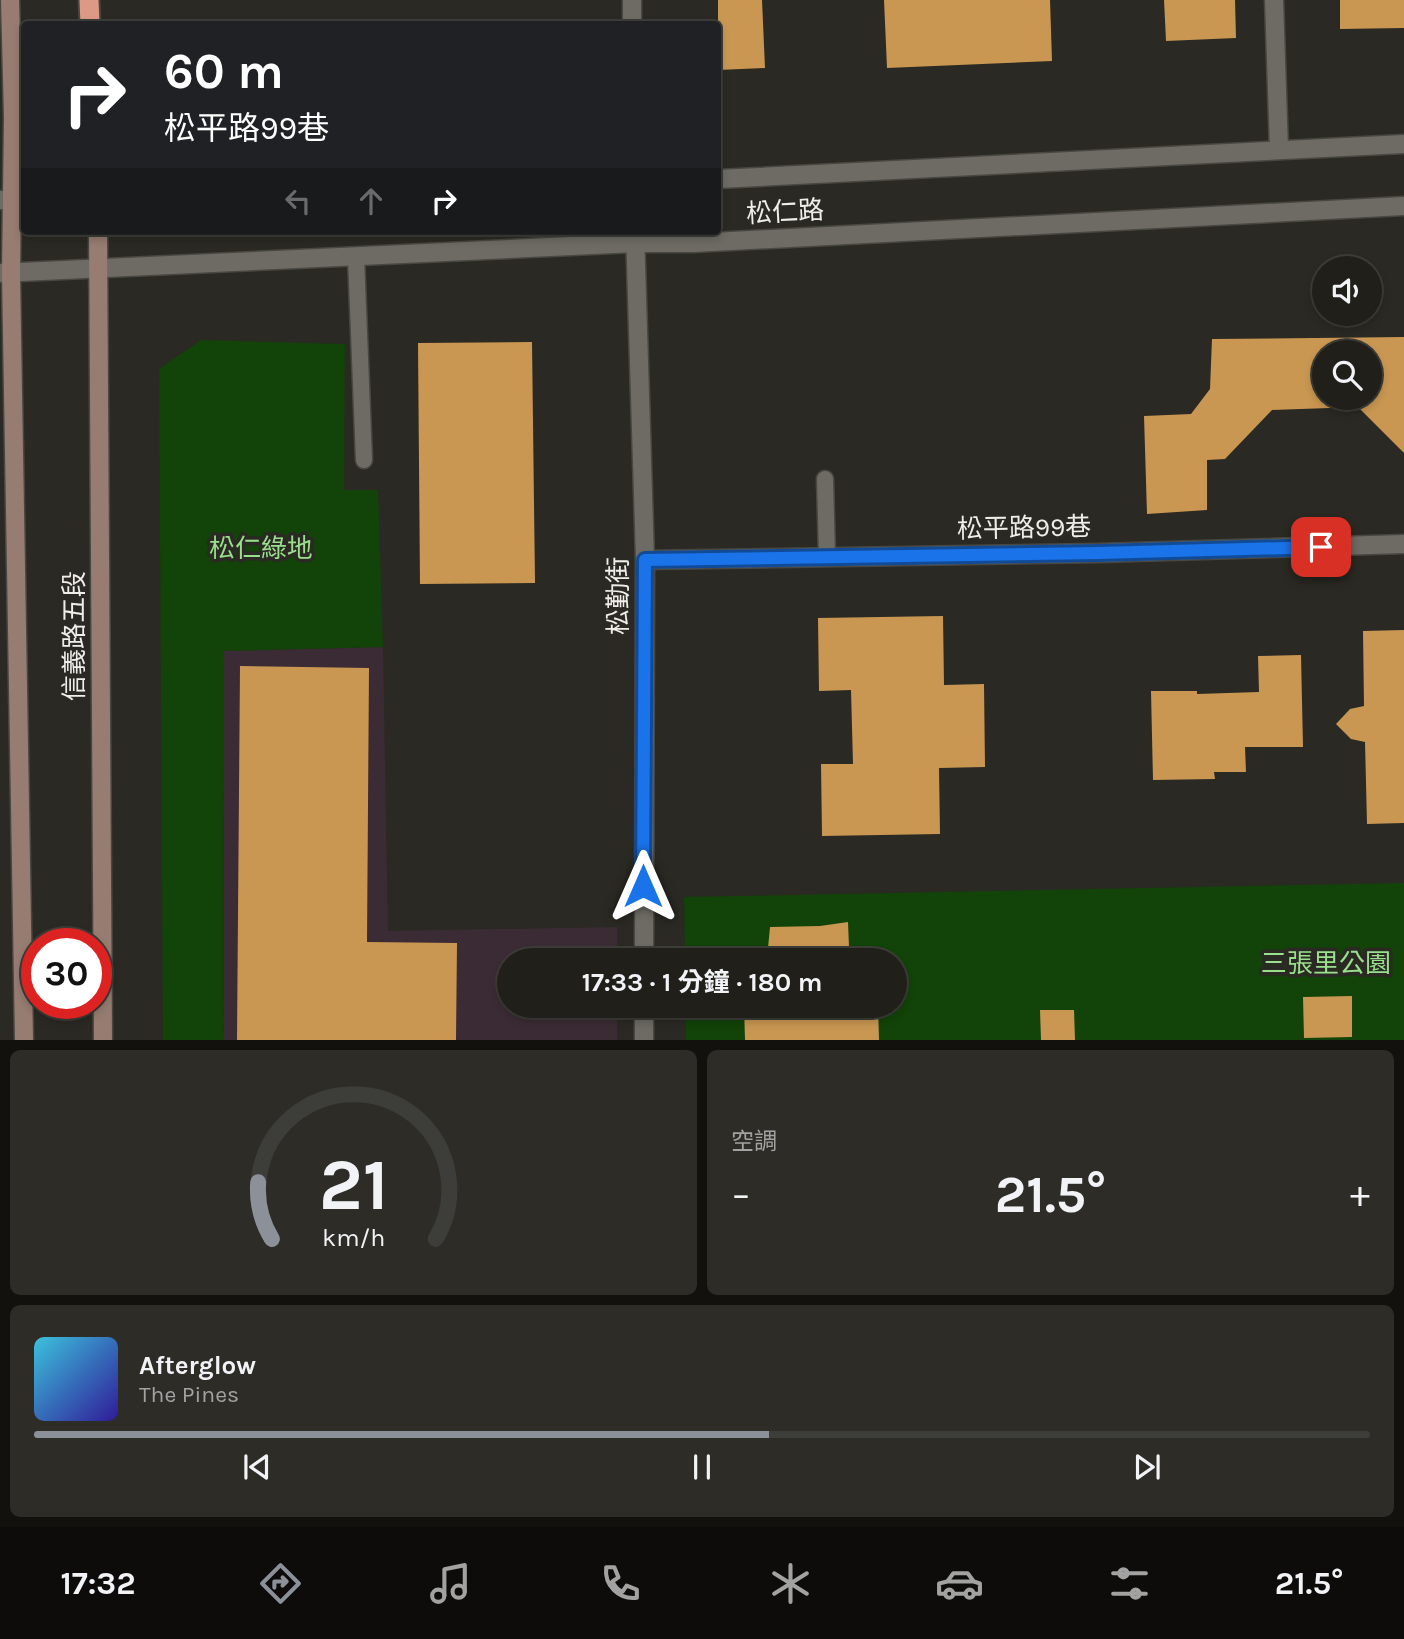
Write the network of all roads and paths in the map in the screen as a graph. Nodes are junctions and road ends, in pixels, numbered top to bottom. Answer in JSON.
{"nodes":[{"id":1,"x":10,"y":0,"type":"edge"},
{"id":2,"x":89,"y":0,"type":"edge"},
{"id":3,"x":96,"y":0,"type":"edge"},
{"id":4,"x":632,"y":0,"type":"edge"},
{"id":5,"x":1275,"y":0,"type":"edge"},
{"id":6,"x":90,"y":21,"type":"edge"},
{"id":7,"x":95,"y":21,"type":"edge"},
{"id":8,"x":632,"y":21,"type":"edge"},
{"id":9,"x":1404,"y":144,"type":"edge"},
{"id":10,"x":1279,"y":149,"type":"junction"},
{"id":11,"x":721,"y":179,"type":"edge"},
{"id":12,"x":12,"y":200,"type":"edge"},
{"id":13,"x":1404,"y":206,"type":"edge"},
{"id":14,"x":99,"y":235,"type":"edge"},
{"id":15,"x":635,"y":237,"type":"edge"},
{"id":16,"x":356,"y":257,"type":"junction"},
{"id":17,"x":99,"y":269,"type":"junction"},
{"id":18,"x":6,"y":273,"type":"edge"},
{"id":19,"x":364,"y":460,"type":"dead end"},
{"id":20,"x":825,"y":479,"type":"dead end"},
{"id":21,"x":1404,"y":544,"type":"edge"},
{"id":22,"x":827,"y":556,"type":"junction"},
{"id":23,"x":645,"y":560,"type":"junction"},
{"id":24,"x":643,"y":948,"type":"edge"},
{"id":25,"x":644,"y":1018,"type":"edge"},
{"id":26,"x":24,"y":1040,"type":"edge"},
{"id":27,"x":103,"y":1040,"type":"edge"},
{"id":28,"x":644,"y":1040,"type":"edge"}],
"edges":[{"from":1,"to":12,"type":"main road"},
{"from":2,"to":6,"type":"highway"},
{"from":3,"to":7,"type":"main road"},
{"from":4,"to":8,"type":"street"},
{"from":5,"to":10,"type":"street"},
{"from":9,"to":10,"type":"street","name":"松仁路"},
{"from":10,"to":11,"type":"street","name":"松仁路"},
{"from":12,"to":18,"type":"main road"},
{"from":13,"to":15,"type":"street","name":"松仁路"},
{"from":14,"to":17,"type":"main road","name":"信義路五段"},
{"from":15,"to":16,"type":"street","name":"松仁路"},
{"from":15,"to":23,"type":"street","name":"松勤街"},
{"from":16,"to":17,"type":"street","name":"松仁路"},
{"from":16,"to":19,"type":"lane"},
{"from":17,"to":18,"type":"street","name":"松仁路"},
{"from":17,"to":27,"type":"main road","name":"信義路五段"},
{"from":18,"to":26,"type":"main road"},
{"from":20,"to":22,"type":"lane"},
{"from":21,"to":22,"type":"street","name":"松平路99巷"},
{"from":22,"to":23,"type":"street","name":"松平路99巷"},
{"from":23,"to":24,"type":"street","name":"松勤街"},
{"from":25,"to":28,"type":"street"}]}
